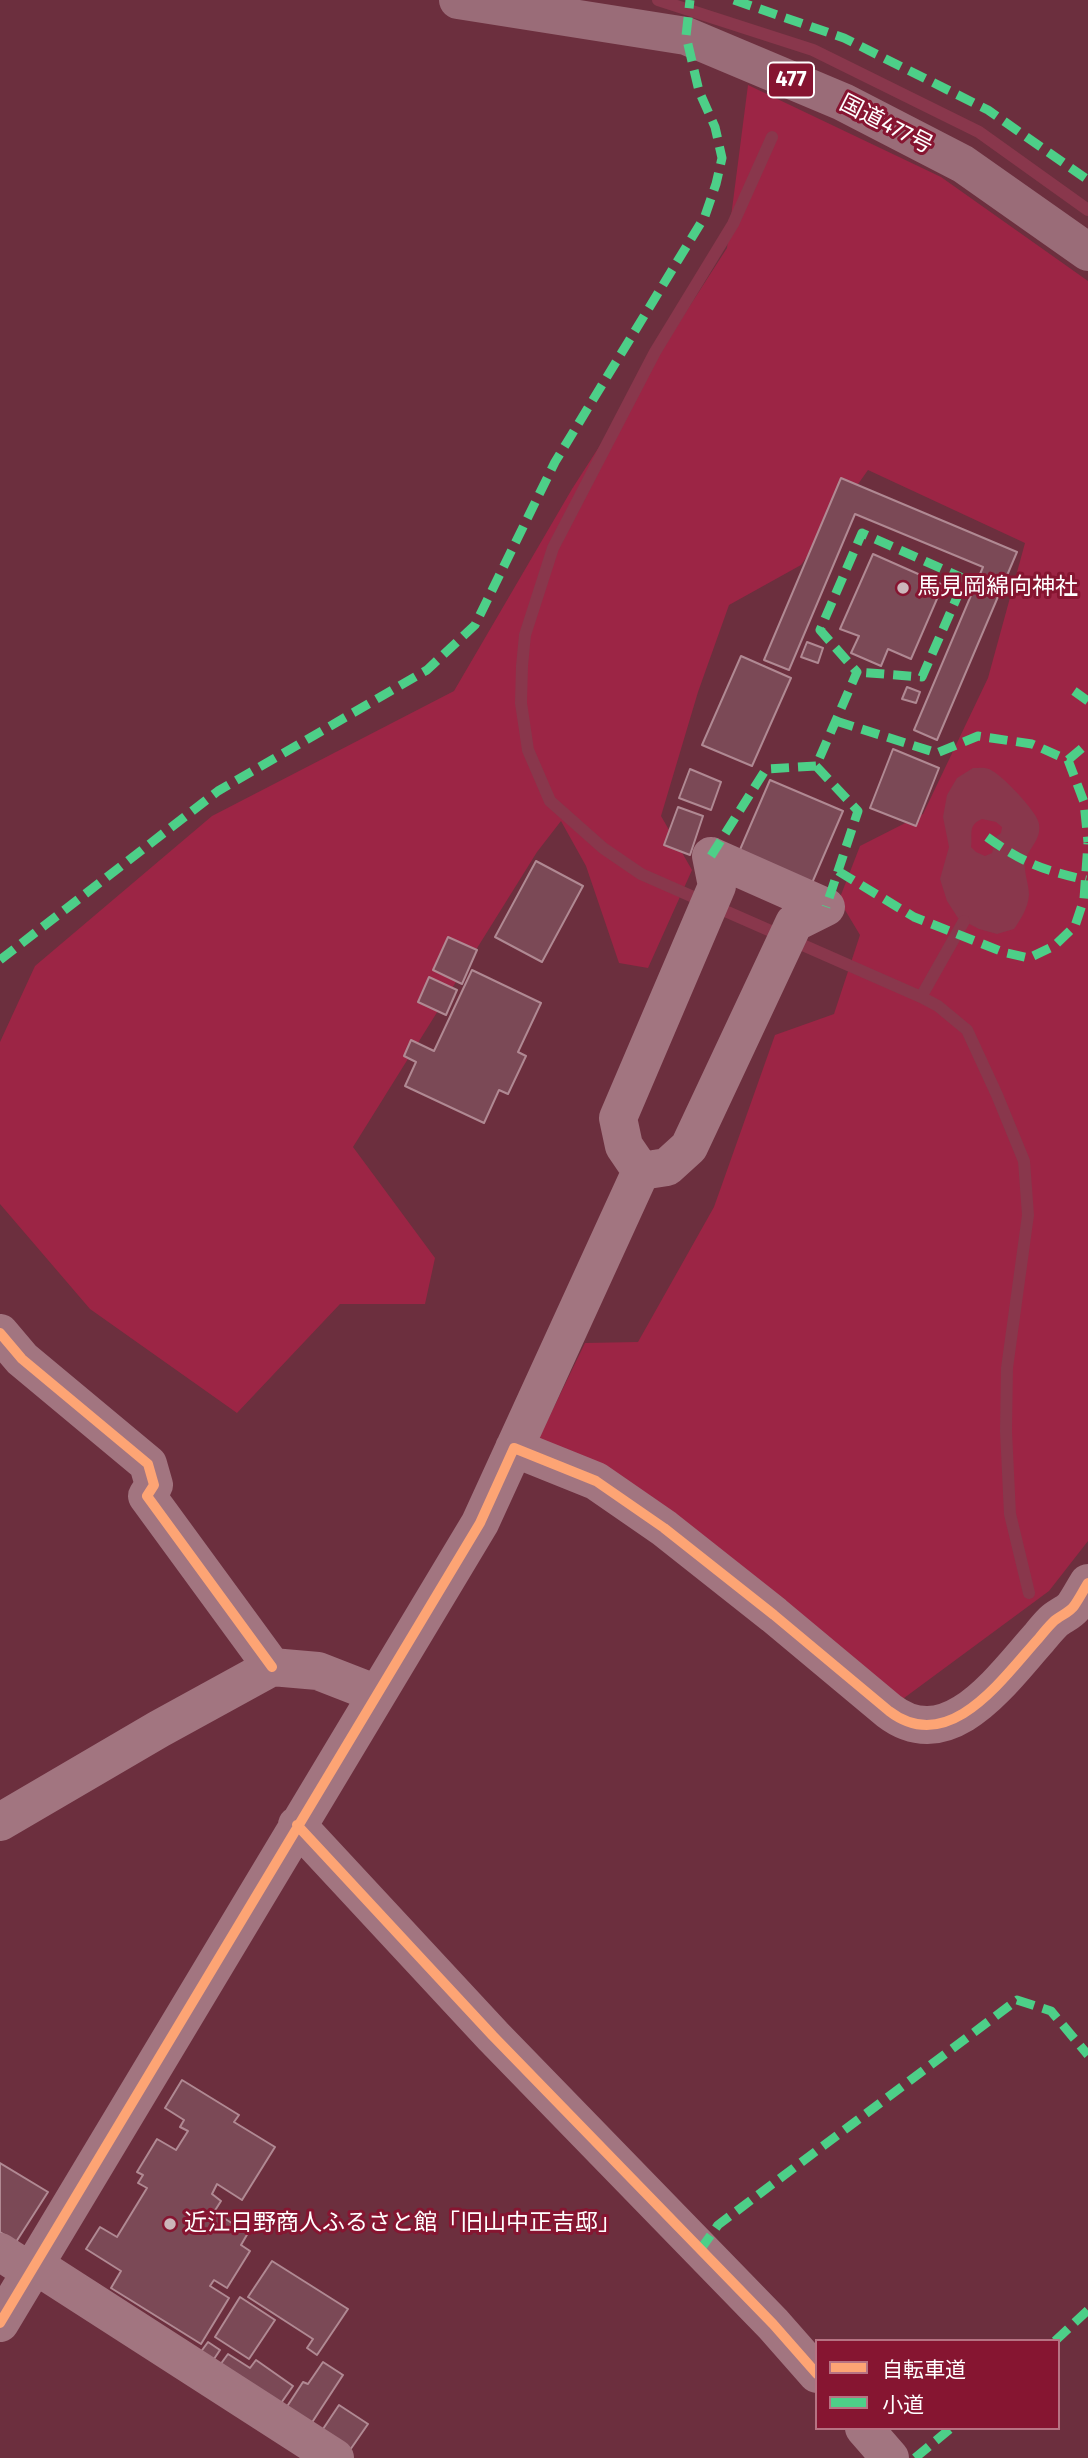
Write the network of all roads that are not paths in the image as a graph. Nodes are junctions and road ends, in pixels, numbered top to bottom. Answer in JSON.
{"nodes":[{"id":1,"x":458,"y":0,"type":"edge"},
{"id":2,"x":1088,"y":252,"type":"edge"},
{"id":3,"x":641,"y":1171,"type":"junction"},
{"id":4,"x":0,"y":1333,"type":"edge"},
{"id":5,"x":514,"y":1448,"type":"junction"},
{"id":6,"x":1088,"y":1583,"type":"edge"},
{"id":7,"x":272,"y":1667,"type":"junction"},
{"id":8,"x":377,"y":1694,"type":"junction"},
{"id":9,"x":0,"y":1822,"type":"edge"},
{"id":10,"x":297,"y":1825,"type":"junction"},
{"id":11,"x":22,"y":2263,"type":"edge"},
{"id":12,"x":0,"y":2323,"type":"edge"},
{"id":13,"x":815,"y":2372,"type":"edge"},
{"id":14,"x":866,"y":2430,"type":"edge"},
{"id":15,"x":335,"y":2458,"type":"edge"},
{"id":16,"x":890,"y":2458,"type":"edge"}],
"edges":[{"from":1,"to":2,"type":"highway","name":"国道477号","number":"477"},
{"from":3,"to":3,"type":"street"},
{"from":3,"to":5,"type":"street"},
{"from":4,"to":7,"type":"street"},
{"from":5,"to":6,"type":"street"},
{"from":5,"to":8,"type":"street"},
{"from":7,"to":8,"type":"street"},
{"from":7,"to":9,"type":"street"},
{"from":8,"to":10,"type":"street"},
{"from":10,"to":11,"type":"street"},
{"from":10,"to":13,"type":"street"},
{"from":11,"to":12,"type":"street"},
{"from":11,"to":15,"type":"street"},
{"from":14,"to":16,"type":"street"}]}
